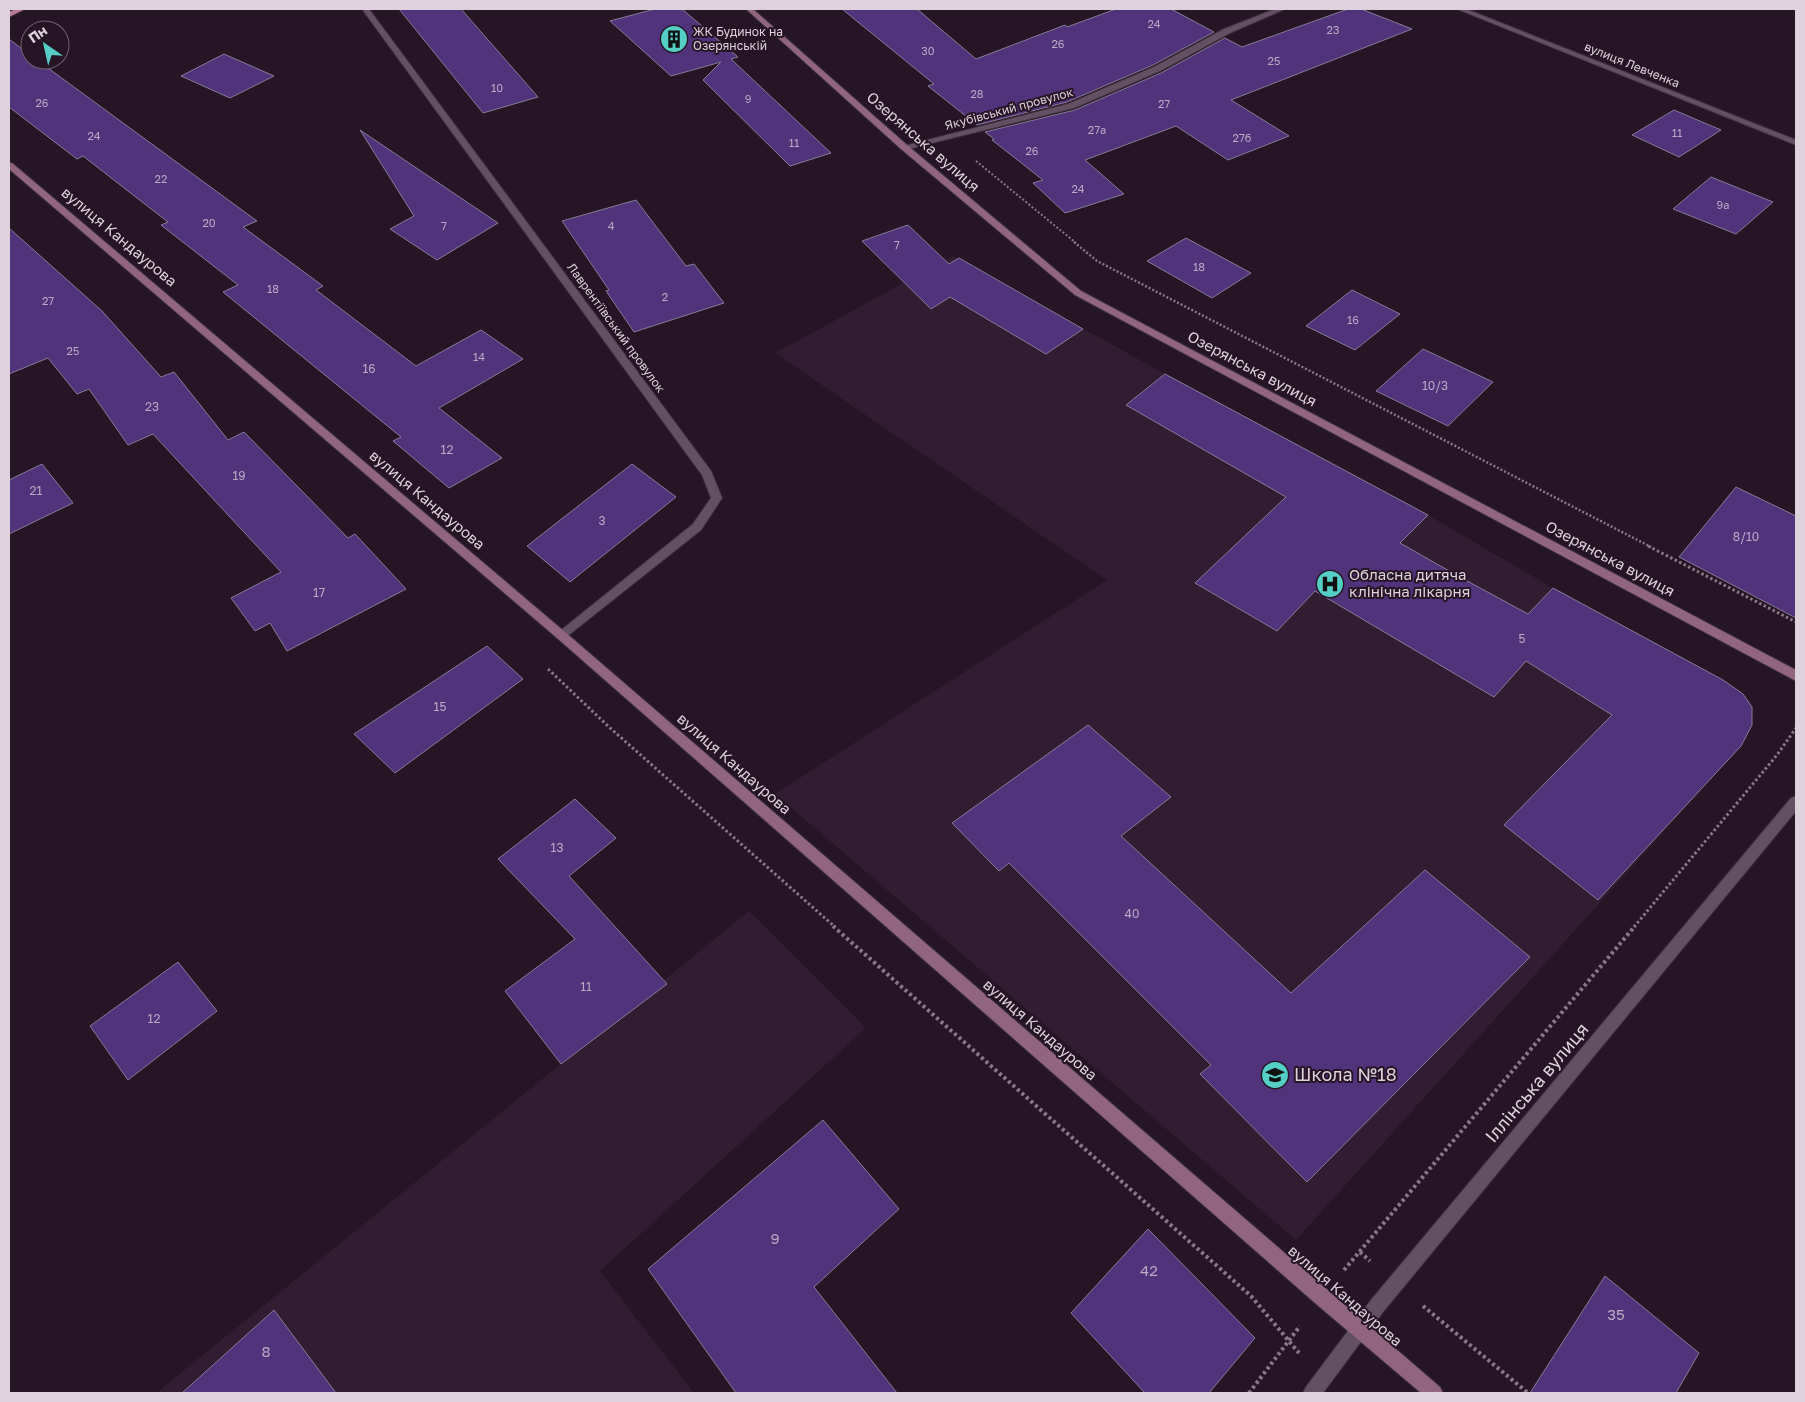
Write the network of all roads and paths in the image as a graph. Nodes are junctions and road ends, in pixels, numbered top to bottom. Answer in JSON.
{"nodes":[{"id":1,"x":21,"y":9,"type":"edge"},
{"id":2,"x":365,"y":9,"type":"edge"},
{"id":3,"x":749,"y":9,"type":"edge"},
{"id":4,"x":1281,"y":9,"type":"edge"},
{"id":5,"x":1460,"y":9,"type":"edge"},
{"id":6,"x":9,"y":15,"type":"edge"},
{"id":7,"x":947,"y":137,"type":"junction"},
{"id":8,"x":1796,"y":143,"type":"edge"},
{"id":9,"x":904,"y":147,"type":"junction"},
{"id":10,"x":9,"y":165,"type":"edge"},
{"id":11,"x":1796,"y":622,"type":"edge"},
{"id":12,"x":561,"y":635,"type":"junction"},
{"id":13,"x":546,"y":667,"type":"dead end"},
{"id":14,"x":1796,"y":676,"type":"edge"},
{"id":15,"x":1796,"y":728,"type":"edge"},
{"id":16,"x":1796,"y":802,"type":"edge"},
{"id":17,"x":1360,"y":1252,"type":"junction"},
{"id":18,"x":1395,"y":1285,"type":"junction"},
{"id":19,"x":1321,"y":1297,"type":"junction"},
{"id":20,"x":1359,"y":1328,"type":"junction"},
{"id":21,"x":1288,"y":1341,"type":"junction"},
{"id":22,"x":1323,"y":1378,"type":"junction"},
{"id":23,"x":1249,"y":1393,"type":"edge"},
{"id":24,"x":1312,"y":1393,"type":"edge"},
{"id":25,"x":1434,"y":1393,"type":"edge"},
{"id":26,"x":1528,"y":1393,"type":"edge"}],
"edges":[{"from":1,"to":6,"type":"main road"},
{"from":2,"to":12,"type":"street","name":"Лаврентіївський провулок"},
{"from":3,"to":9,"type":"street","name":"Озерянська вулиця"},
{"from":4,"to":7,"type":"street","name":"Якубівський провулок"},
{"from":5,"to":8,"type":"street","name":"вулиця Левченка"},
{"from":7,"to":9,"type":"street","name":"Якубівський провулок"},
{"from":7,"to":11,"type":"path"},
{"from":9,"to":14,"type":"street","name":"Озерянська вулиця"},
{"from":10,"to":12,"type":"street","name":"вулиця Кандаурова"},
{"from":12,"to":19,"type":"street","name":"вулиця Кандаурова"},
{"from":13,"to":21,"type":"path"},
{"from":15,"to":17,"type":"path"},
{"from":16,"to":18,"type":"street","name":"Іллінська вулиця"},
{"from":17,"to":18,"type":"path"},
{"from":17,"to":19,"type":"path"},
{"from":18,"to":20,"type":"street","name":"Іллінська вулиця"},
{"from":18,"to":26,"type":"path"},
{"from":19,"to":20,"type":"street","name":"вулиця Кандаурова"},
{"from":19,"to":21,"type":"path"},
{"from":20,"to":22,"type":"street","name":"Іллінська вулиця"},
{"from":20,"to":25,"type":"street","name":"вулиця Кандаурова"},
{"from":21,"to":22,"type":"path"},
{"from":21,"to":23,"type":"path"},
{"from":22,"to":24,"type":"street","name":"Іллінська вулиця"}]}
